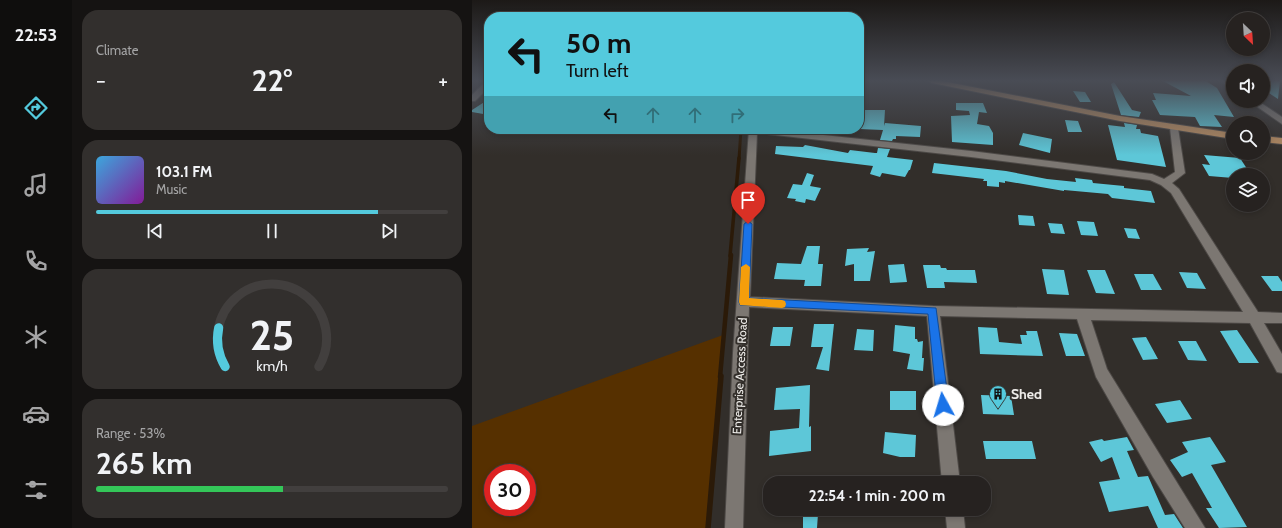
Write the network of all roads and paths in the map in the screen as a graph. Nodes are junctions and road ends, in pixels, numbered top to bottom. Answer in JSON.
{"nodes":[{"id":1,"x":1054,"y":106,"type":"edge"},
{"id":2,"x":1263,"y":108,"type":"edge"},
{"id":3,"x":1282,"y":121,"type":"edge"},
{"id":4,"x":1174,"y":128,"type":"junction"},
{"id":5,"x":753,"y":134,"type":"edge"},
{"id":6,"x":789,"y":134,"type":"edge"},
{"id":7,"x":1226,"y":135,"type":"edge"},
{"id":8,"x":1270,"y":140,"type":"edge"},
{"id":9,"x":1282,"y":141,"type":"edge"},
{"id":10,"x":1165,"y":183,"type":"junction"},
{"id":11,"x":744,"y":302,"type":"junction"},
{"id":12,"x":933,"y":311,"type":"junction"},
{"id":13,"x":1082,"y":313,"type":"junction"},
{"id":14,"x":1253,"y":316,"type":"junction"},
{"id":15,"x":1282,"y":318,"type":"edge"},
{"id":16,"x":1282,"y":367,"type":"edge"},
{"id":17,"x":950,"y":476,"type":"edge"},
{"id":18,"x":955,"y":516,"type":"edge"},
{"id":19,"x":734,"y":528,"type":"edge"},
{"id":20,"x":956,"y":528,"type":"edge"},
{"id":21,"x":1196,"y":528,"type":"edge"}],
"edges":[{"from":1,"to":4,"type":"main road"},
{"from":2,"to":3,"type":"street"},
{"from":4,"to":7,"type":"main road"},
{"from":4,"to":10,"type":"street"},
{"from":5,"to":11,"type":"street","name":"Enterprise Access Road"},
{"from":6,"to":10,"type":"street"},
{"from":8,"to":9,"type":"main road"},
{"from":10,"to":14,"type":"street"},
{"from":11,"to":12,"type":"street"},
{"from":11,"to":19,"type":"street","name":"Enterprise Access Road"},
{"from":12,"to":13,"type":"street"},
{"from":12,"to":17,"type":"street"},
{"from":13,"to":14,"type":"street"},
{"from":13,"to":21,"type":"street"},
{"from":14,"to":15,"type":"street"},
{"from":14,"to":16,"type":"street"},
{"from":18,"to":20,"type":"street"}]}
